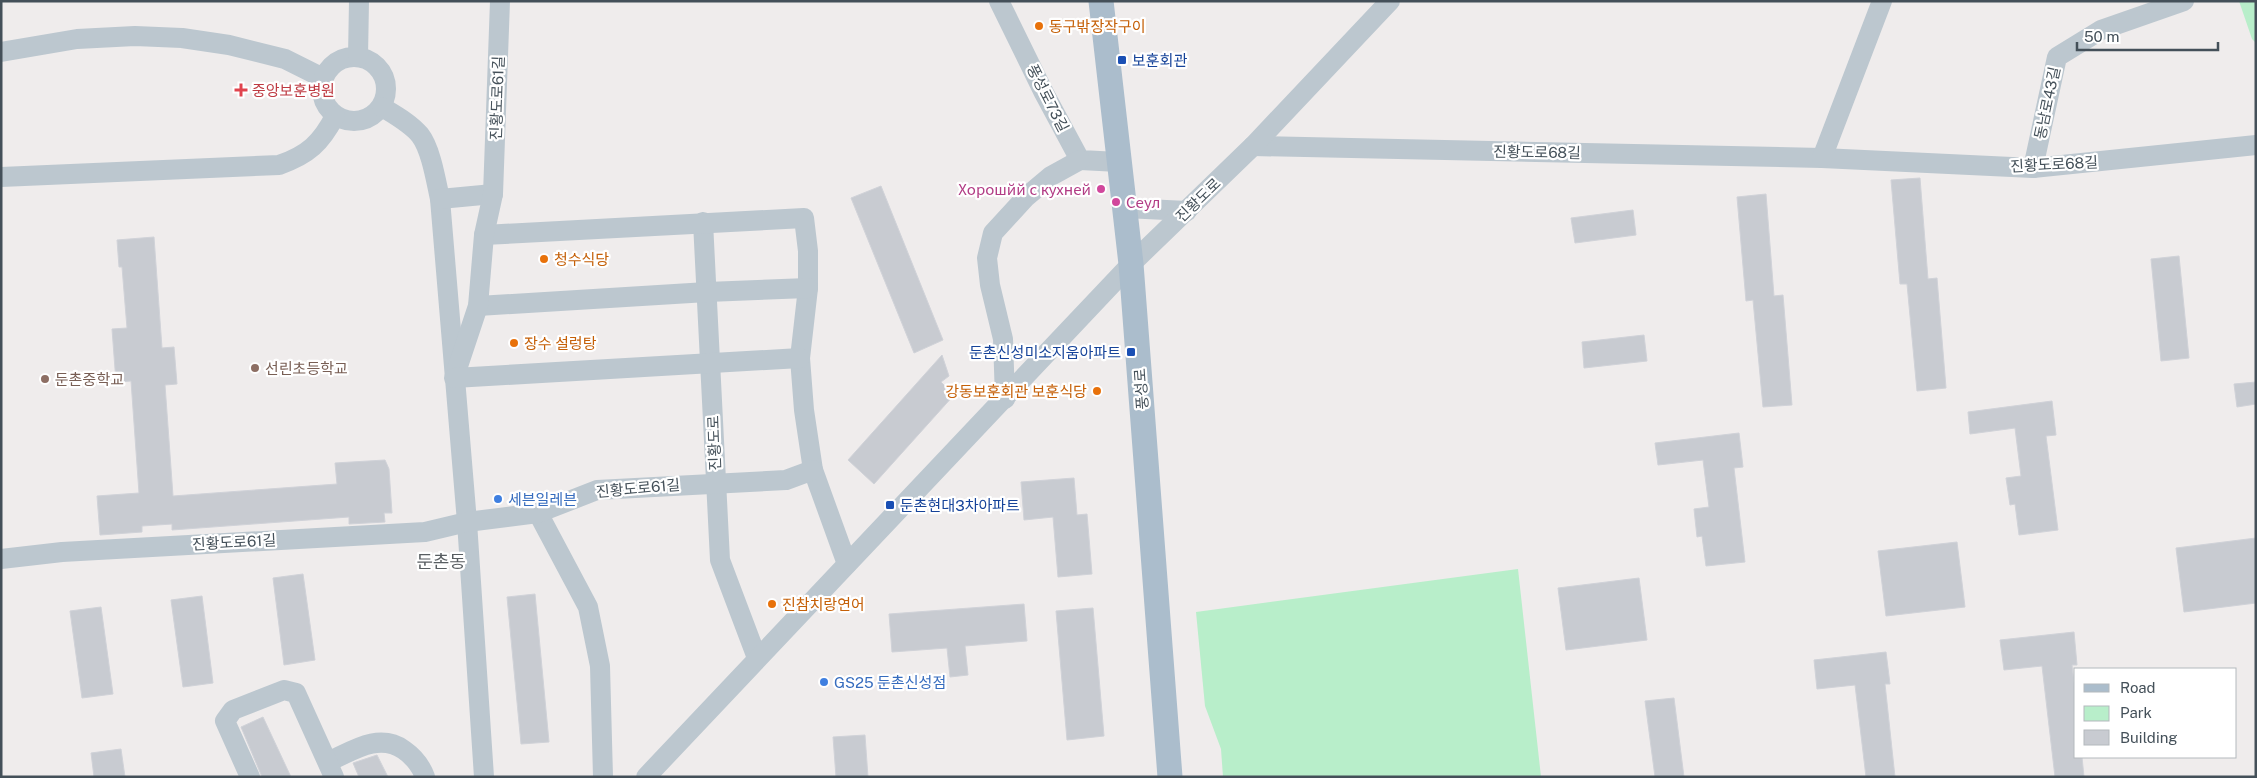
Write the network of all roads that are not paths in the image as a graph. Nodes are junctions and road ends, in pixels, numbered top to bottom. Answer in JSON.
{"nodes":[{"id":1,"x":358,"y":1,"type":"edge"},
{"id":2,"x":500,"y":1,"type":"edge"},
{"id":3,"x":1000,"y":1,"type":"edge"},
{"id":4,"x":1101,"y":1,"type":"edge"},
{"id":5,"x":1390,"y":1,"type":"edge"},
{"id":6,"x":1882,"y":1,"type":"edge"},
{"id":7,"x":2184,"y":1,"type":"edge"},
{"id":8,"x":1,"y":52,"type":"edge"},
{"id":9,"x":358,"y":57,"type":"junction"},
{"id":10,"x":323,"y":78,"type":"junction"},
{"id":11,"x":382,"y":107,"type":"junction"},
{"id":12,"x":335,"y":116,"type":"junction"},
{"id":13,"x":1253,"y":146,"type":"junction"},
{"id":14,"x":2256,"y":146,"type":"edge"},
{"id":15,"x":1822,"y":158,"type":"junction"},
{"id":16,"x":1080,"y":160,"type":"junction"},
{"id":17,"x":1119,"y":162,"type":"junction"},
{"id":18,"x":2033,"y":168,"type":"junction"},
{"id":19,"x":1,"y":177,"type":"edge"},
{"id":20,"x":493,"y":194,"type":"junction"},
{"id":21,"x":440,"y":199,"type":"junction"},
{"id":22,"x":1125,"y":208,"type":"junction"},
{"id":23,"x":1187,"y":211,"type":"junction"},
{"id":24,"x":704,"y":222,"type":"junction"},
{"id":25,"x":484,"y":235,"type":"junction"},
{"id":26,"x":1131,"y":264,"type":"junction"},
{"id":27,"x":808,"y":288,"type":"junction"},
{"id":28,"x":707,"y":292,"type":"junction"},
{"id":29,"x":478,"y":306,"type":"junction"},
{"id":30,"x":800,"y":358,"type":"junction"},
{"id":31,"x":711,"y":364,"type":"junction"},
{"id":32,"x":454,"y":378,"type":"junction"},
{"id":33,"x":1005,"y":399,"type":"junction"},
{"id":34,"x":813,"y":470,"type":"junction"},
{"id":35,"x":716,"y":482,"type":"junction"},
{"id":36,"x":538,"y":513,"type":"junction"},
{"id":37,"x":467,"y":522,"type":"junction"},
{"id":38,"x":1,"y":559,"type":"edge"},
{"id":39,"x":847,"y":564,"type":"junction"},
{"id":40,"x":757,"y":658,"type":"junction"},
{"id":41,"x":331,"y":769,"type":"edge"},
{"id":42,"x":250,"y":777,"type":"edge"},
{"id":43,"x":426,"y":777,"type":"edge"},
{"id":44,"x":484,"y":777,"type":"edge"},
{"id":45,"x":603,"y":777,"type":"edge"},
{"id":46,"x":646,"y":777,"type":"edge"},
{"id":47,"x":1170,"y":777,"type":"edge"}],
"edges":[{"from":1,"to":9,"type":"street"},
{"from":2,"to":20,"type":"street","name":"진황도로61길"},
{"from":3,"to":16,"type":"street","name":"풍성로73길"},
{"from":4,"to":17,"type":"main road","name":"풍성로"},
{"from":5,"to":13,"type":"street","name":"진황도로"},
{"from":6,"to":15,"type":"street"},
{"from":7,"to":18,"type":"street","name":"동남로43길"},
{"from":8,"to":10,"type":"street"},
{"from":9,"to":10,"type":"street"},
{"from":9,"to":11,"type":"street"},
{"from":10,"to":12,"type":"street"},
{"from":11,"to":12,"type":"street"},
{"from":11,"to":21,"type":"street","name":"진황도로61길"},
{"from":12,"to":19,"type":"street"},
{"from":13,"to":15,"type":"street","name":"진황도로68길"},
{"from":13,"to":23,"type":"street","name":"진황도로"},
{"from":14,"to":18,"type":"street","name":"진황도로68길"},
{"from":15,"to":18,"type":"street","name":"진황도로68길"},
{"from":16,"to":17,"type":"street"},
{"from":16,"to":33,"type":"street"},
{"from":17,"to":22,"type":"main road","name":"풍성로"},
{"from":20,"to":21,"type":"street"},
{"from":20,"to":25,"type":"street","name":"진황도로61길"},
{"from":21,"to":32,"type":"street","name":"진황도로61길"},
{"from":22,"to":23,"type":"street"},
{"from":22,"to":26,"type":"main road","name":"풍성로"},
{"from":23,"to":26,"type":"street","name":"진황도로"},
{"from":24,"to":25,"type":"street"},
{"from":24,"to":27,"type":"street"},
{"from":24,"to":28,"type":"street","name":"진황도로"},
{"from":25,"to":29,"type":"street","name":"진황도로61길"},
{"from":26,"to":33,"type":"street","name":"진황도로"},
{"from":26,"to":47,"type":"main road","name":"풍성로"},
{"from":27,"to":28,"type":"street"},
{"from":27,"to":30,"type":"street"},
{"from":28,"to":29,"type":"street"},
{"from":28,"to":31,"type":"street","name":"진황도로"},
{"from":29,"to":32,"type":"street","name":"진황도로61길"},
{"from":30,"to":31,"type":"street"},
{"from":30,"to":34,"type":"street"},
{"from":31,"to":32,"type":"street"},
{"from":31,"to":35,"type":"street","name":"진황도로"},
{"from":32,"to":37,"type":"street","name":"진황도로61길"},
{"from":33,"to":39,"type":"street","name":"진황도로"},
{"from":34,"to":35,"type":"street","name":"진황도로61길"},
{"from":34,"to":39,"type":"street"},
{"from":35,"to":36,"type":"street","name":"진황도로61길"},
{"from":35,"to":40,"type":"street","name":"진황도로"},
{"from":36,"to":37,"type":"street","name":"진황도로61길"},
{"from":36,"to":45,"type":"street"},
{"from":37,"to":38,"type":"street","name":"진황도로61길"},
{"from":37,"to":44,"type":"street","name":"진황도로61길"},
{"from":39,"to":40,"type":"street","name":"진황도로"},
{"from":40,"to":46,"type":"street","name":"진황도로"},
{"from":41,"to":42,"type":"street"},
{"from":41,"to":43,"type":"street"}]}
